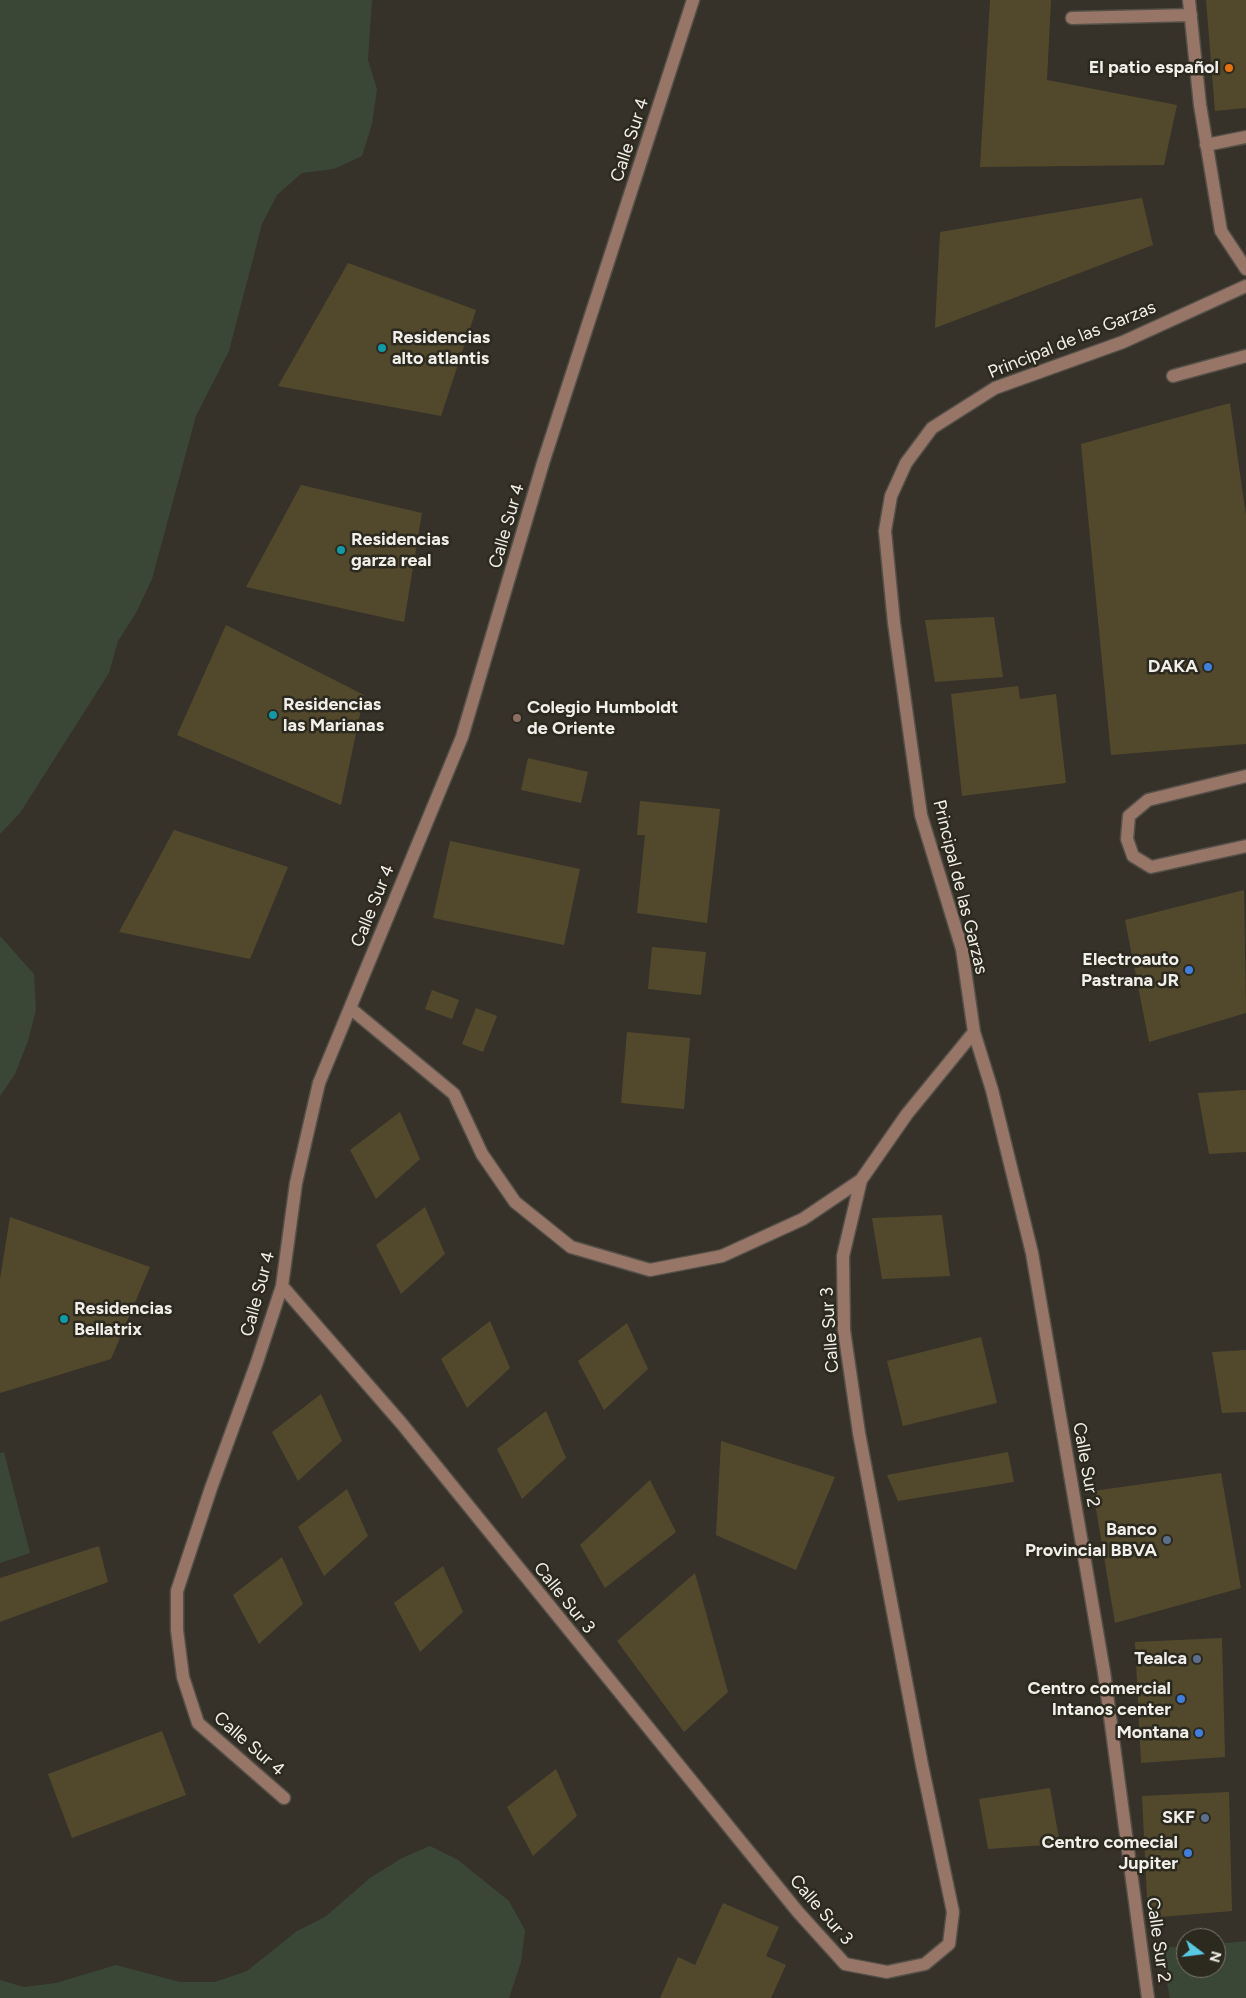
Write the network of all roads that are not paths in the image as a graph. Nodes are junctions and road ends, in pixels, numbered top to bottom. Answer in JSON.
{"nodes":[{"id":1,"x":693,"y":0,"type":"edge"},
{"id":2,"x":1189,"y":0,"type":"edge"},
{"id":3,"x":1191,"y":15,"type":"junction"},
{"id":4,"x":1072,"y":18,"type":"dead end"},
{"id":5,"x":1246,"y":137,"type":"edge"},
{"id":6,"x":1206,"y":145,"type":"junction"},
{"id":7,"x":1246,"y":269,"type":"edge"},
{"id":8,"x":1246,"y":286,"type":"edge"},
{"id":9,"x":1246,"y":356,"type":"edge"},
{"id":10,"x":1174,"y":376,"type":"dead end"},
{"id":11,"x":1246,"y":776,"type":"edge"},
{"id":12,"x":1246,"y":846,"type":"edge"},
{"id":13,"x":350,"y":1008,"type":"junction"},
{"id":14,"x":974,"y":1032,"type":"junction"},
{"id":15,"x":861,"y":1180,"type":"junction"},
{"id":16,"x":282,"y":1286,"type":"junction"},
{"id":17,"x":284,"y":1798,"type":"dead end"},
{"id":18,"x":1148,"y":1998,"type":"edge"}],
"edges":[{"from":1,"to":13,"type":"street","name":"Calle Sur 4"},
{"from":2,"to":3,"type":"street"},
{"from":3,"to":4,"type":"street"},
{"from":3,"to":6,"type":"street"},
{"from":5,"to":6,"type":"street"},
{"from":6,"to":7,"type":"street"},
{"from":8,"to":14,"type":"street","name":"Principal de las Garzas"},
{"from":9,"to":10,"type":"street"},
{"from":11,"to":12,"type":"street"},
{"from":13,"to":15,"type":"street"},
{"from":13,"to":16,"type":"street","name":"Calle Sur 4"},
{"from":14,"to":15,"type":"street"},
{"from":14,"to":18,"type":"street","name":"Calle Sur 2"},
{"from":15,"to":16,"type":"street","name":"Calle Sur 3"},
{"from":16,"to":17,"type":"street","name":"Calle Sur 4"}]}
